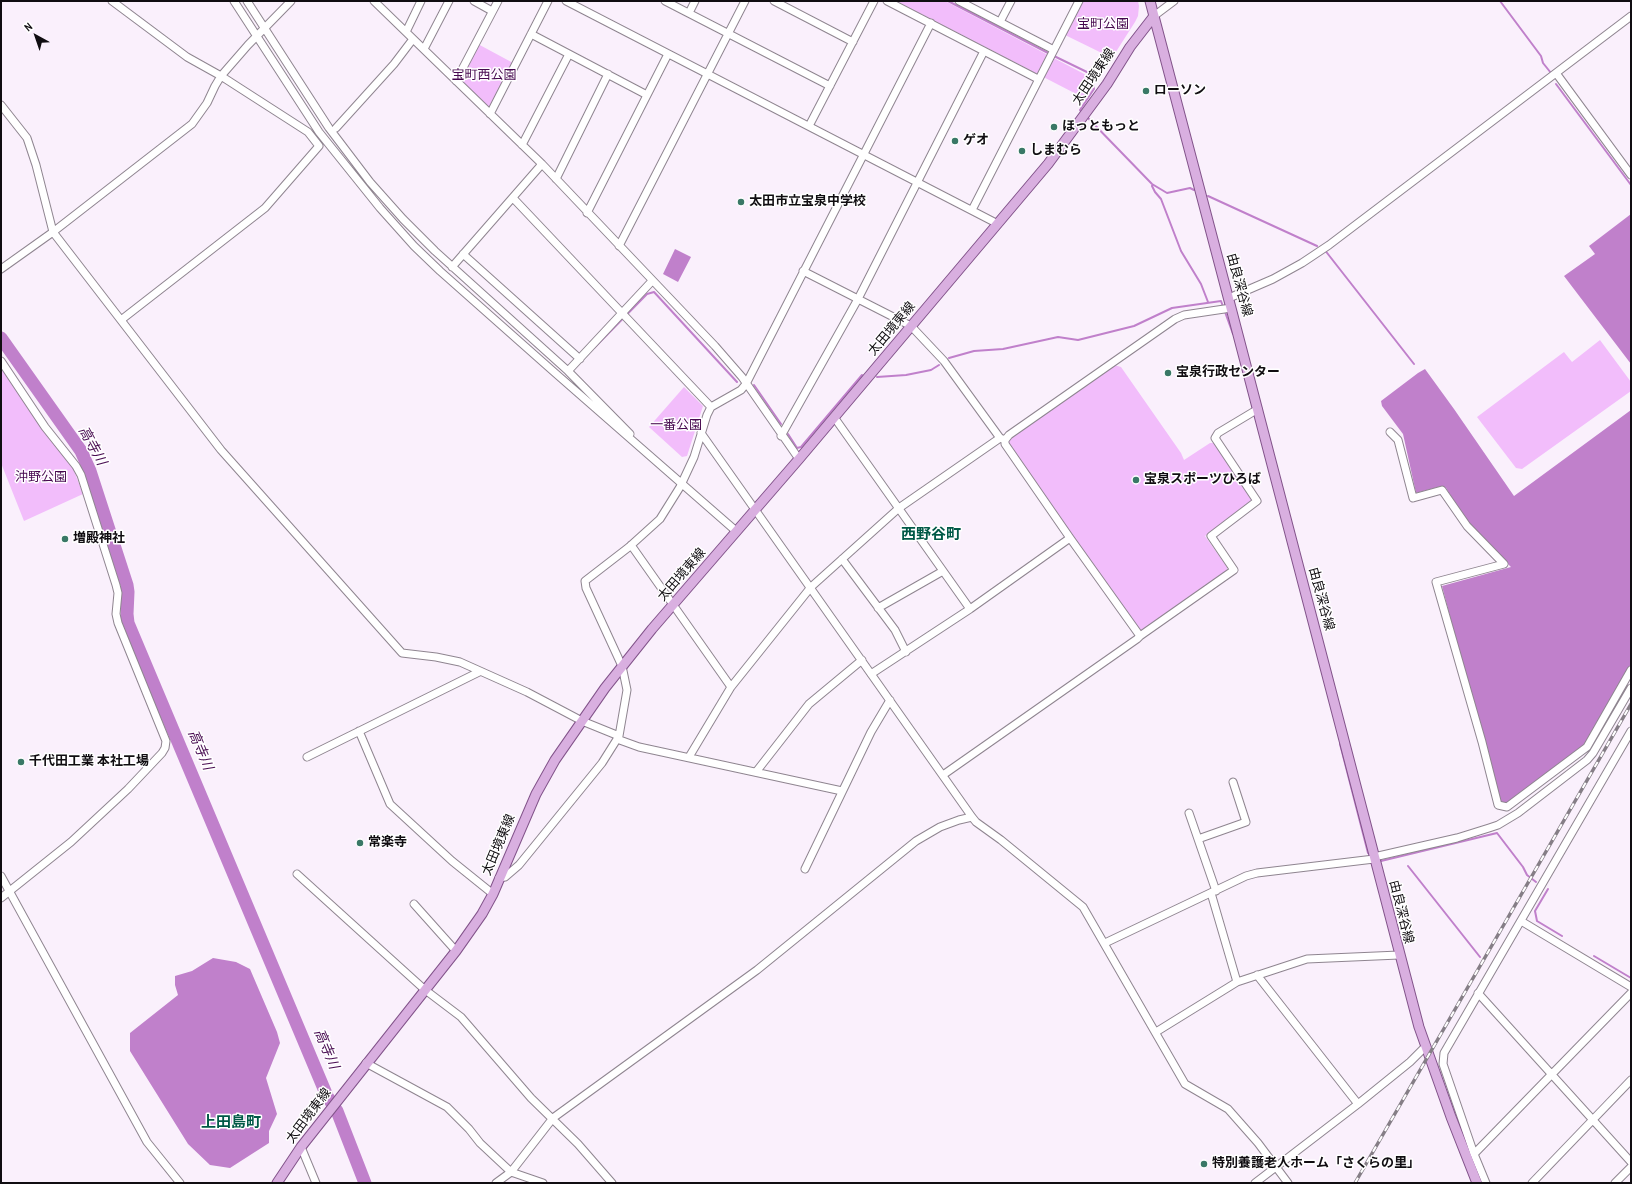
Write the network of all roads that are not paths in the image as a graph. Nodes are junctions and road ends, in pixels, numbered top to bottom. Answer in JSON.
{"nodes":[{"id":1,"x":112,"y":1,"type":"edge"},
{"id":2,"x":234,"y":1,"type":"edge"},
{"id":3,"x":247,"y":1,"type":"edge"},
{"id":4,"x":291,"y":1,"type":"edge"},
{"id":5,"x":374,"y":1,"type":"edge"},
{"id":6,"x":421,"y":1,"type":"edge"},
{"id":7,"x":448,"y":1,"type":"edge"},
{"id":8,"x":474,"y":1,"type":"edge"},
{"id":9,"x":498,"y":1,"type":"edge"},
{"id":10,"x":548,"y":1,"type":"edge"},
{"id":11,"x":566,"y":1,"type":"edge"},
{"id":12,"x":665,"y":1,"type":"edge"},
{"id":13,"x":695,"y":1,"type":"edge"},
{"id":14,"x":745,"y":1,"type":"edge"},
{"id":15,"x":774,"y":1,"type":"edge"},
{"id":16,"x":874,"y":1,"type":"edge"},
{"id":17,"x":887,"y":1,"type":"edge"},
{"id":18,"x":959,"y":1,"type":"edge"},
{"id":19,"x":1011,"y":1,"type":"edge"},
{"id":20,"x":1079,"y":1,"type":"edge"},
{"id":21,"x":1150,"y":1,"type":"edge"},
{"id":22,"x":1174,"y":1,"type":"edge"},
{"id":23,"x":492,"y":11,"type":"junction"},
{"id":24,"x":689,"y":13,"type":"junction"},
{"id":25,"x":1154,"y":16,"type":"junction"},
{"id":26,"x":1631,"y":16,"type":"edge"},
{"id":27,"x":1000,"y":22,"type":"junction"},
{"id":28,"x":931,"y":23,"type":"junction"},
{"id":29,"x":264,"y":29,"type":"junction"},
{"id":30,"x":406,"y":32,"type":"junction"},
{"id":31,"x":531,"y":34,"type":"junction"},
{"id":32,"x":729,"y":34,"type":"junction"},
{"id":33,"x":256,"y":37,"type":"junction"},
{"id":34,"x":413,"y":38,"type":"junction"},
{"id":35,"x":853,"y":42,"type":"junction"},
{"id":36,"x":424,"y":49,"type":"junction"},
{"id":37,"x":1054,"y":50,"type":"junction"},
{"id":38,"x":984,"y":51,"type":"junction"},
{"id":39,"x":569,"y":54,"type":"junction"},
{"id":40,"x":668,"y":54,"type":"junction"},
{"id":41,"x":1556,"y":73,"type":"junction"},
{"id":42,"x":608,"y":74,"type":"junction"},
{"id":43,"x":708,"y":74,"type":"junction"},
{"id":44,"x":222,"y":76,"type":"junction"},
{"id":45,"x":1038,"y":79,"type":"junction"},
{"id":46,"x":456,"y":81,"type":"junction"},
{"id":47,"x":830,"y":86,"type":"junction"},
{"id":48,"x":647,"y":95,"type":"junction"},
{"id":49,"x":1,"y":105,"type":"edge"},
{"id":50,"x":490,"y":114,"type":"junction"},
{"id":51,"x":809,"y":126,"type":"junction"},
{"id":52,"x":336,"y":128,"type":"dead end"},
{"id":53,"x":522,"y":145,"type":"junction"},
{"id":54,"x":863,"y":154,"type":"junction"},
{"id":55,"x":542,"y":164,"type":"junction"},
{"id":56,"x":1631,"y":175,"type":"edge"},
{"id":57,"x":556,"y":179,"type":"junction"},
{"id":58,"x":918,"y":182,"type":"junction"},
{"id":59,"x":512,"y":198,"type":"junction"},
{"id":60,"x":972,"y":210,"type":"junction"},
{"id":61,"x":587,"y":213,"type":"junction"},
{"id":62,"x":998,"y":224,"type":"junction"},
{"id":63,"x":54,"y":232,"type":"junction"},
{"id":64,"x":619,"y":246,"type":"junction"},
{"id":65,"x":463,"y":254,"type":"junction"},
{"id":66,"x":452,"y":267,"type":"junction"},
{"id":67,"x":1,"y":269,"type":"edge"},
{"id":68,"x":804,"y":271,"type":"junction"},
{"id":69,"x":652,"y":281,"type":"junction"},
{"id":70,"x":1229,"y":298,"type":"junction"},
{"id":71,"x":858,"y":299,"type":"junction"},
{"id":72,"x":1232,"y":308,"type":"junction"},
{"id":73,"x":622,"y":313,"type":"junction"},
{"id":74,"x":121,"y":320,"type":"junction"},
{"id":75,"x":911,"y":326,"type":"junction"},
{"id":76,"x":580,"y":359,"type":"junction"},
{"id":77,"x":1,"y":360,"type":"edge"},
{"id":78,"x":568,"y":371,"type":"junction"},
{"id":79,"x":746,"y":384,"type":"junction"},
{"id":80,"x":711,"y":407,"type":"junction"},
{"id":81,"x":1258,"y":409,"type":"junction"},
{"id":82,"x":834,"y":417,"type":"junction"},
{"id":83,"x":1390,"y":432,"type":"dead end"},
{"id":84,"x":701,"y":433,"type":"junction"},
{"id":85,"x":781,"y":436,"type":"junction"},
{"id":86,"x":1004,"y":438,"type":"junction"},
{"id":87,"x":799,"y":459,"type":"junction"},
{"id":88,"x":675,"y":479,"type":"junction"},
{"id":89,"x":681,"y":484,"type":"junction"},
{"id":90,"x":900,"y":508,"type":"junction"},
{"id":91,"x":756,"y":509,"type":"junction"},
{"id":92,"x":736,"y":531,"type":"junction"},
{"id":93,"x":1070,"y":538,"type":"junction"},
{"id":94,"x":631,"y":545,"type":"junction"},
{"id":95,"x":842,"y":559,"type":"junction"},
{"id":96,"x":943,"y":571,"type":"junction"},
{"id":97,"x":811,"y":587,"type":"junction"},
{"id":98,"x":674,"y":604,"type":"junction"},
{"id":99,"x":878,"y":608,"type":"junction"},
{"id":100,"x":970,"y":609,"type":"junction"},
{"id":101,"x":1140,"y":636,"type":"junction"},
{"id":102,"x":906,"y":652,"type":"junction"},
{"id":103,"x":862,"y":660,"type":"junction"},
{"id":104,"x":622,"y":666,"type":"junction"},
{"id":105,"x":1631,"y":670,"type":"edge"},
{"id":106,"x":479,"y":672,"type":"junction"},
{"id":107,"x":871,"y":674,"type":"junction"},
{"id":108,"x":731,"y":687,"type":"junction"},
{"id":109,"x":1631,"y":688,"type":"edge"},
{"id":110,"x":890,"y":700,"type":"junction"},
{"id":111,"x":582,"y":721,"type":"junction"},
{"id":112,"x":359,"y":731,"type":"junction"},
{"id":113,"x":1631,"y":731,"type":"edge"},
{"id":114,"x":618,"y":738,"type":"junction"},
{"id":115,"x":307,"y":757,"type":"dead end"},
{"id":116,"x":689,"y":757,"type":"junction"},
{"id":117,"x":756,"y":772,"type":"junction"},
{"id":118,"x":943,"y":775,"type":"junction"},
{"id":119,"x":1233,"y":782,"type":"dead end"},
{"id":120,"x":842,"y":791,"type":"junction"},
{"id":121,"x":1189,"y":813,"type":"dead end"},
{"id":122,"x":972,"y":817,"type":"junction"},
{"id":123,"x":1198,"y":839,"type":"junction"},
{"id":124,"x":1374,"y":858,"type":"junction"},
{"id":125,"x":805,"y":869,"type":"dead end"},
{"id":126,"x":296,"y":874,"type":"dead end"},
{"id":127,"x":1,"y":876,"type":"edge"},
{"id":128,"x":499,"y":878,"type":"junction"},
{"id":129,"x":10,"y":892,"type":"junction"},
{"id":130,"x":1213,"y":892,"type":"junction"},
{"id":131,"x":493,"y":894,"type":"junction"},
{"id":132,"x":1,"y":898,"type":"edge"},
{"id":133,"x":414,"y":904,"type":"dead end"},
{"id":134,"x":1521,"y":921,"type":"junction"},
{"id":135,"x":1105,"y":943,"type":"junction"},
{"id":136,"x":456,"y":951,"type":"junction"},
{"id":137,"x":1399,"y":956,"type":"junction"},
{"id":138,"x":1257,"y":975,"type":"junction"},
{"id":139,"x":1237,"y":982,"type":"junction"},
{"id":140,"x":1631,"y":987,"type":"edge"},
{"id":141,"x":424,"y":989,"type":"junction"},
{"id":142,"x":1478,"y":993,"type":"junction"},
{"id":143,"x":1631,"y":994,"type":"edge"},
{"id":144,"x":1156,"y":1032,"type":"junction"},
{"id":145,"x":1426,"y":1046,"type":"junction"},
{"id":146,"x":366,"y":1063,"type":"junction"},
{"id":147,"x":1552,"y":1075,"type":"junction"},
{"id":148,"x":1631,"y":1080,"type":"edge"},
{"id":149,"x":1358,"y":1104,"type":"junction"},
{"id":150,"x":553,"y":1118,"type":"junction"},
{"id":151,"x":1592,"y":1120,"type":"junction"},
{"id":152,"x":301,"y":1147,"type":"junction"},
{"id":153,"x":1474,"y":1154,"type":"junction"},
{"id":154,"x":1631,"y":1162,"type":"edge"},
{"id":155,"x":1276,"y":1167,"type":"junction"},
{"id":156,"x":1631,"y":1167,"type":"edge"},
{"id":157,"x":511,"y":1172,"type":"junction"},
{"id":158,"x":180,"y":1183,"type":"edge"},
{"id":159,"x":277,"y":1183,"type":"edge"},
{"id":160,"x":316,"y":1183,"type":"edge"},
{"id":161,"x":496,"y":1183,"type":"edge"},
{"id":162,"x":543,"y":1183,"type":"edge"},
{"id":163,"x":612,"y":1183,"type":"edge"},
{"id":164,"x":1255,"y":1183,"type":"edge"},
{"id":165,"x":1288,"y":1183,"type":"edge"},
{"id":166,"x":1477,"y":1183,"type":"edge"},
{"id":167,"x":1486,"y":1183,"type":"edge"},
{"id":168,"x":1532,"y":1183,"type":"edge"},
{"id":169,"x":1615,"y":1183,"type":"edge"}],
"edges":[{"from":1,"to":44,"type":"street"},
{"from":2,"to":33,"type":"street"},
{"from":3,"to":29,"type":"street"},
{"from":4,"to":29,"type":"street"},
{"from":5,"to":30,"type":"street"},
{"from":6,"to":30,"type":"street"},
{"from":7,"to":36,"type":"street"},
{"from":8,"to":23,"type":"street"},
{"from":9,"to":23,"type":"street"},
{"from":10,"to":31,"type":"street"},
{"from":11,"to":40,"type":"street"},
{"from":12,"to":24,"type":"street"},
{"from":13,"to":24,"type":"street"},
{"from":14,"to":32,"type":"street"},
{"from":15,"to":35,"type":"street"},
{"from":16,"to":35,"type":"street"},
{"from":17,"to":28,"type":"street"},
{"from":18,"to":27,"type":"street"},
{"from":19,"to":27,"type":"street"},
{"from":20,"to":37,"type":"street"},
{"from":21,"to":25,"type":"main road","name":"由良深谷線"},
{"from":22,"to":25,"type":"street"},
{"from":23,"to":46,"type":"street"},
{"from":24,"to":32,"type":"street"},
{"from":25,"to":62,"type":"main road","name":"太田境東線"},
{"from":25,"to":70,"type":"main road","name":"由良深谷線"},
{"from":26,"to":41,"type":"street"},
{"from":27,"to":37,"type":"street"},
{"from":28,"to":38,"type":"street"},
{"from":28,"to":54,"type":"street"},
{"from":29,"to":33,"type":"street"},
{"from":29,"to":66,"type":"street"},
{"from":30,"to":34,"type":"street"},
{"from":31,"to":39,"type":"street"},
{"from":31,"to":50,"type":"street"},
{"from":32,"to":43,"type":"street"},
{"from":32,"to":47,"type":"street"},
{"from":33,"to":44,"type":"street"},
{"from":33,"to":88,"type":"street"},
{"from":34,"to":36,"type":"street"},
{"from":34,"to":52,"type":"street"},
{"from":35,"to":47,"type":"street"},
{"from":36,"to":46,"type":"street"},
{"from":37,"to":45,"type":"street"},
{"from":38,"to":45,"type":"street"},
{"from":38,"to":58,"type":"street"},
{"from":39,"to":42,"type":"street"},
{"from":39,"to":53,"type":"street"},
{"from":40,"to":43,"type":"street"},
{"from":40,"to":48,"type":"street"},
{"from":41,"to":56,"type":"street"},
{"from":41,"to":70,"type":"street"},
{"from":42,"to":48,"type":"street"},
{"from":42,"to":57,"type":"street"},
{"from":43,"to":51,"type":"street"},
{"from":43,"to":64,"type":"street"},
{"from":44,"to":63,"type":"street"},
{"from":44,"to":74,"type":"street"},
{"from":45,"to":60,"type":"street"},
{"from":46,"to":50,"type":"street"},
{"from":47,"to":51,"type":"street"},
{"from":48,"to":61,"type":"street"},
{"from":49,"to":63,"type":"street"},
{"from":50,"to":53,"type":"street"},
{"from":51,"to":54,"type":"street"},
{"from":53,"to":55,"type":"street"},
{"from":54,"to":58,"type":"street"},
{"from":54,"to":68,"type":"street"},
{"from":55,"to":57,"type":"street"},
{"from":55,"to":59,"type":"street"},
{"from":57,"to":61,"type":"street"},
{"from":58,"to":60,"type":"street"},
{"from":58,"to":71,"type":"street"},
{"from":59,"to":65,"type":"street"},
{"from":59,"to":73,"type":"street"},
{"from":60,"to":62,"type":"street"},
{"from":61,"to":64,"type":"street"},
{"from":62,"to":75,"type":"main road","name":"太田境東線"},
{"from":63,"to":67,"type":"street"},
{"from":63,"to":74,"type":"street"},
{"from":64,"to":69,"type":"street"},
{"from":65,"to":66,"type":"street"},
{"from":65,"to":76,"type":"street"},
{"from":66,"to":78,"type":"street"},
{"from":68,"to":71,"type":"street"},
{"from":68,"to":79,"type":"street"},
{"from":69,"to":73,"type":"street"},
{"from":69,"to":79,"type":"street"},
{"from":70,"to":72,"type":"main road","name":"由良深谷線"},
{"from":71,"to":75,"type":"street"},
{"from":71,"to":85,"type":"street"},
{"from":72,"to":81,"type":"main road","name":"由良深谷線"},
{"from":72,"to":86,"type":"street"},
{"from":73,"to":76,"type":"street"},
{"from":73,"to":80,"type":"street"},
{"from":74,"to":106,"type":"street"},
{"from":75,"to":82,"type":"main road","name":"太田境東線"},
{"from":75,"to":86,"type":"street"},
{"from":76,"to":78,"type":"street"},
{"from":77,"to":129,"type":"street"},
{"from":78,"to":88,"type":"street"},
{"from":79,"to":80,"type":"street"},
{"from":79,"to":85,"type":"street"},
{"from":80,"to":84,"type":"street"},
{"from":81,"to":101,"type":"street"},
{"from":81,"to":124,"type":"main road","name":"由良深谷線"},
{"from":82,"to":87,"type":"main road","name":"太田境東線"},
{"from":82,"to":90,"type":"street"},
{"from":83,"to":105,"type":"street"},
{"from":84,"to":89,"type":"street"},
{"from":84,"to":91,"type":"street"},
{"from":85,"to":87,"type":"street"},
{"from":86,"to":90,"type":"street"},
{"from":86,"to":93,"type":"street"},
{"from":87,"to":91,"type":"main road","name":"太田境東線"},
{"from":88,"to":89,"type":"street"},
{"from":89,"to":92,"type":"street"},
{"from":89,"to":94,"type":"street"},
{"from":90,"to":95,"type":"street"},
{"from":90,"to":96,"type":"street"},
{"from":91,"to":92,"type":"main road","name":"太田境東線"},
{"from":91,"to":97,"type":"street"},
{"from":92,"to":98,"type":"main road","name":"太田境東線"},
{"from":93,"to":100,"type":"street"},
{"from":93,"to":101,"type":"street"},
{"from":94,"to":98,"type":"street"},
{"from":94,"to":104,"type":"street"},
{"from":95,"to":97,"type":"street"},
{"from":95,"to":99,"type":"street"},
{"from":96,"to":99,"type":"street"},
{"from":96,"to":100,"type":"street"},
{"from":97,"to":103,"type":"street"},
{"from":97,"to":108,"type":"street"},
{"from":98,"to":104,"type":"main road","name":"太田境東線"},
{"from":98,"to":108,"type":"street"},
{"from":99,"to":102,"type":"street"},
{"from":100,"to":102,"type":"street"},
{"from":101,"to":118,"type":"street"},
{"from":102,"to":107,"type":"street"},
{"from":103,"to":107,"type":"street"},
{"from":103,"to":117,"type":"street"},
{"from":104,"to":111,"type":"main road","name":"太田境東線"},
{"from":104,"to":114,"type":"street"},
{"from":106,"to":111,"type":"street"},
{"from":106,"to":112,"type":"street"},
{"from":107,"to":110,"type":"street"},
{"from":108,"to":116,"type":"street"},
{"from":109,"to":124,"type":"street"},
{"from":110,"to":118,"type":"street"},
{"from":110,"to":120,"type":"street"},
{"from":111,"to":114,"type":"street"},
{"from":111,"to":128,"type":"main road","name":"太田境東線"},
{"from":112,"to":115,"type":"street"},
{"from":112,"to":131,"type":"street"},
{"from":113,"to":134,"type":"street"},
{"from":114,"to":116,"type":"street"},
{"from":114,"to":128,"type":"street"},
{"from":116,"to":117,"type":"street"},
{"from":117,"to":120,"type":"street"},
{"from":118,"to":122,"type":"street"},
{"from":119,"to":123,"type":"street"},
{"from":120,"to":125,"type":"street"},
{"from":121,"to":123,"type":"street"},
{"from":122,"to":135,"type":"street"},
{"from":122,"to":150,"type":"street"},
{"from":123,"to":130,"type":"street"},
{"from":124,"to":130,"type":"street"},
{"from":124,"to":137,"type":"main road","name":"由良深谷線"},
{"from":126,"to":141,"type":"street"},
{"from":127,"to":129,"type":"street"},
{"from":128,"to":131,"type":"main road","name":"太田境東線"},
{"from":129,"to":132,"type":"street"},
{"from":129,"to":158,"type":"street"},
{"from":130,"to":135,"type":"street"},
{"from":130,"to":139,"type":"street"},
{"from":131,"to":136,"type":"main road","name":"太田境東線"},
{"from":133,"to":136,"type":"street"},
{"from":134,"to":140,"type":"street"},
{"from":134,"to":142,"type":"street"},
{"from":135,"to":144,"type":"street"},
{"from":136,"to":141,"type":"main road","name":"太田境東線"},
{"from":137,"to":138,"type":"street"},
{"from":137,"to":145,"type":"main road","name":"由良深谷線"},
{"from":138,"to":139,"type":"street"},
{"from":138,"to":149,"type":"street"},
{"from":139,"to":144,"type":"street"},
{"from":141,"to":146,"type":"main road","name":"太田境東線"},
{"from":141,"to":150,"type":"street"},
{"from":142,"to":147,"type":"street"},
{"from":142,"to":153,"type":"street"},
{"from":143,"to":147,"type":"street"},
{"from":144,"to":155,"type":"street"},
{"from":145,"to":149,"type":"street"},
{"from":145,"to":166,"type":"main road","name":"由良深谷線"},
{"from":146,"to":152,"type":"main road","name":"太田境東線"},
{"from":146,"to":157,"type":"street"},
{"from":147,"to":151,"type":"street"},
{"from":147,"to":153,"type":"street"},
{"from":148,"to":151,"type":"street"},
{"from":149,"to":155,"type":"street"},
{"from":150,"to":157,"type":"street"},
{"from":150,"to":163,"type":"street"},
{"from":151,"to":154,"type":"street"},
{"from":151,"to":168,"type":"street"},
{"from":152,"to":159,"type":"main road","name":"太田境東線"},
{"from":152,"to":160,"type":"street"},
{"from":153,"to":167,"type":"street"},
{"from":155,"to":164,"type":"street"},
{"from":155,"to":165,"type":"street"},
{"from":156,"to":169,"type":"street"},
{"from":157,"to":161,"type":"street"},
{"from":157,"to":162,"type":"street"}]}
